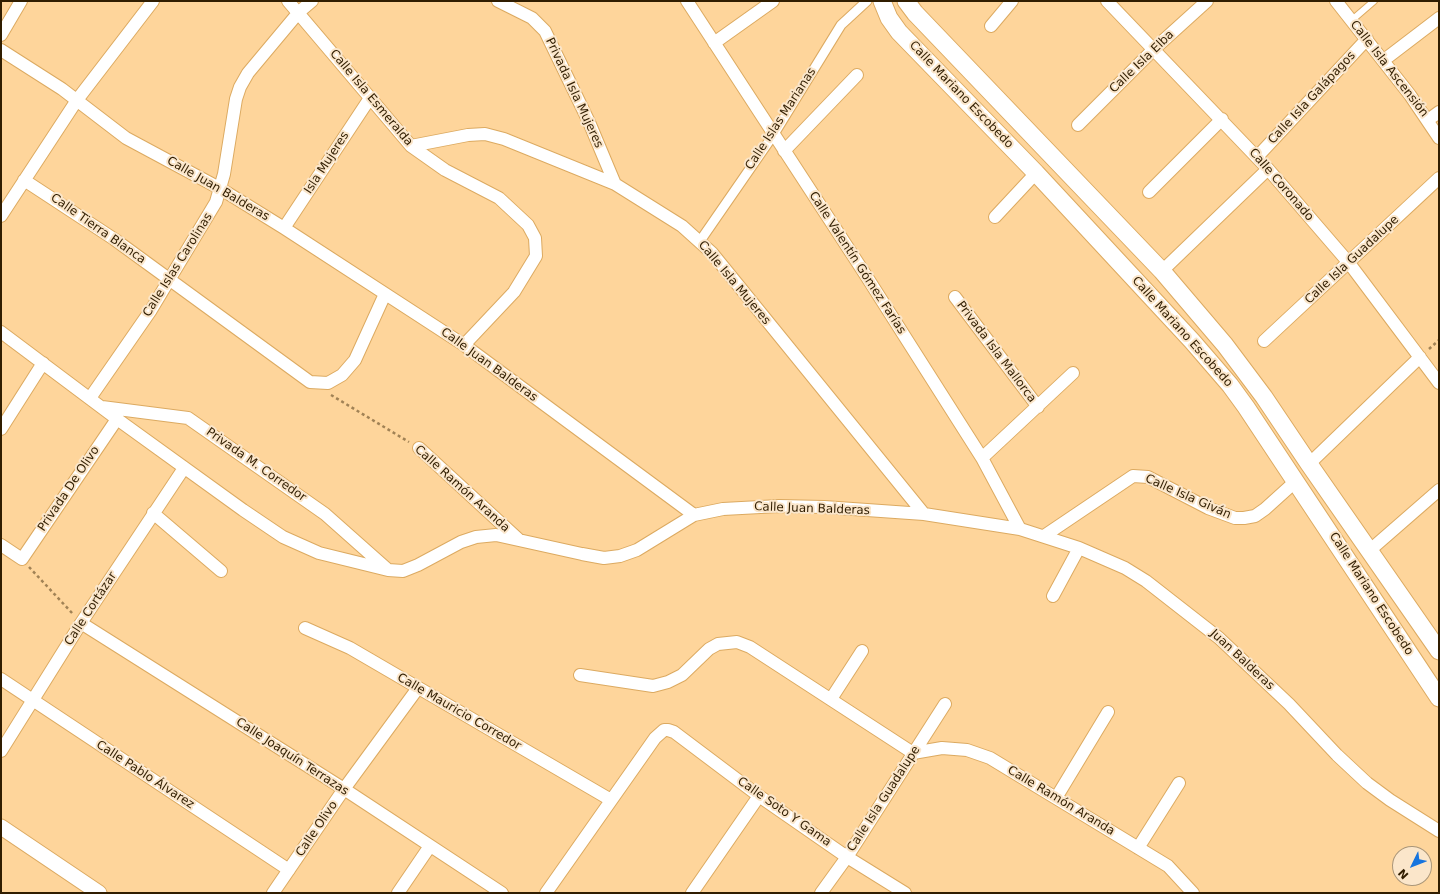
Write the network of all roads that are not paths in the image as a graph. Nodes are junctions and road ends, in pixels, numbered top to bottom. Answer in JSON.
{"nodes":[{"id":1,"x":21,"y":1,"type":"edge"},
{"id":2,"x":153,"y":1,"type":"edge"},
{"id":3,"x":288,"y":1,"type":"edge"},
{"id":4,"x":312,"y":1,"type":"edge"},
{"id":5,"x":498,"y":1,"type":"edge"},
{"id":6,"x":686,"y":1,"type":"edge"},
{"id":7,"x":772,"y":1,"type":"edge"},
{"id":8,"x":867,"y":1,"type":"edge"},
{"id":9,"x":882,"y":1,"type":"edge"},
{"id":10,"x":906,"y":1,"type":"edge"},
{"id":11,"x":1012,"y":1,"type":"edge"},
{"id":12,"x":1107,"y":1,"type":"edge"},
{"id":13,"x":1207,"y":1,"type":"edge"},
{"id":14,"x":1336,"y":1,"type":"edge"},
{"id":15,"x":1374,"y":1,"type":"edge"},
{"id":16,"x":299,"y":12,"type":"junction"},
{"id":17,"x":1439,"y":18,"type":"edge"},
{"id":18,"x":1352,"y":20,"type":"junction"},
{"id":19,"x":990,"y":26,"type":"dead end"},
{"id":20,"x":1,"y":34,"type":"edge"},
{"id":21,"x":1367,"y":39,"type":"junction"},
{"id":22,"x":714,"y":43,"type":"junction"},
{"id":23,"x":1,"y":50,"type":"edge"},
{"id":24,"x":1154,"y":50,"type":"junction"},
{"id":25,"x":1384,"y":60,"type":"junction"},
{"id":26,"x":857,"y":75,"type":"dead end"},
{"id":27,"x":370,"y":98,"type":"junction"},
{"id":28,"x":77,"y":100,"type":"junction"},
{"id":29,"x":1439,"y":112,"type":"edge"},
{"id":30,"x":1222,"y":119,"type":"junction"},
{"id":31,"x":1428,"y":120,"type":"junction"},
{"id":32,"x":1078,"y":125,"type":"dead end"},
{"id":33,"x":774,"y":134,"type":"junction"},
{"id":34,"x":1439,"y":138,"type":"edge"},
{"id":35,"x":411,"y":146,"type":"junction"},
{"id":36,"x":784,"y":151,"type":"junction"},
{"id":37,"x":1257,"y":157,"type":"junction"},
{"id":38,"x":1268,"y":169,"type":"junction"},
{"id":39,"x":1036,"y":173,"type":"junction"},
{"id":40,"x":1439,"y":178,"type":"edge"},
{"id":41,"x":24,"y":180,"type":"junction"},
{"id":42,"x":615,"y":184,"type":"junction"},
{"id":43,"x":221,"y":189,"type":"junction"},
{"id":44,"x":1149,"y":192,"type":"dead end"},
{"id":45,"x":5,"y":205,"type":"edge"},
{"id":46,"x":1,"y":216,"type":"edge"},
{"id":47,"x":995,"y":217,"type":"dead end"},
{"id":48,"x":284,"y":228,"type":"junction"},
{"id":49,"x":700,"y":241,"type":"junction"},
{"id":50,"x":1349,"y":263,"type":"junction"},
{"id":51,"x":1162,"y":271,"type":"junction"},
{"id":52,"x":170,"y":280,"type":"junction"},
{"id":53,"x":386,"y":294,"type":"junction"},
{"id":54,"x":955,"y":296,"type":"dead end"},
{"id":55,"x":1,"y":332,"type":"edge"},
{"id":56,"x":1264,"y":341,"type":"dead end"},
{"id":57,"x":464,"y":345,"type":"junction"},
{"id":58,"x":1420,"y":357,"type":"junction"},
{"id":59,"x":43,"y":363,"type":"junction"},
{"id":60,"x":1073,"y":373,"type":"dead end"},
{"id":61,"x":1439,"y":383,"type":"edge"},
{"id":62,"x":90,"y":398,"type":"junction"},
{"id":63,"x":102,"y":407,"type":"junction"},
{"id":64,"x":1038,"y":407,"type":"junction"},
{"id":65,"x":117,"y":419,"type":"junction"},
{"id":66,"x":1,"y":429,"type":"edge"},
{"id":67,"x":419,"y":448,"type":"road end"},
{"id":68,"x":982,"y":458,"type":"junction"},
{"id":69,"x":1308,"y":464,"type":"junction"},
{"id":70,"x":184,"y":468,"type":"junction"},
{"id":71,"x":1296,"y":481,"type":"junction"},
{"id":72,"x":1439,"y":490,"type":"edge"},
{"id":73,"x":154,"y":513,"type":"junction"},
{"id":74,"x":924,"y":514,"type":"junction"},
{"id":75,"x":694,"y":515,"type":"junction"},
{"id":76,"x":1020,"y":530,"type":"junction"},
{"id":77,"x":1044,"y":536,"type":"junction"},
{"id":78,"x":518,"y":539,"type":"junction"},
{"id":79,"x":1,"y":545,"type":"edge"},
{"id":80,"x":1079,"y":548,"type":"junction"},
{"id":81,"x":1369,"y":551,"type":"junction"},
{"id":82,"x":388,"y":570,"type":"junction"},
{"id":83,"x":221,"y":571,"type":"dead end"},
{"id":84,"x":1053,"y":596,"type":"dead end"},
{"id":85,"x":81,"y":623,"type":"junction"},
{"id":86,"x":305,"y":628,"type":"dead end"},
{"id":87,"x":862,"y":651,"type":"dead end"},
{"id":88,"x":1439,"y":651,"type":"edge"},
{"id":89,"x":580,"y":675,"type":"dead end"},
{"id":90,"x":1,"y":679,"type":"edge"},
{"id":91,"x":418,"y":688,"type":"junction"},
{"id":92,"x":1439,"y":698,"type":"edge"},
{"id":93,"x":831,"y":699,"type":"junction"},
{"id":94,"x":32,"y":700,"type":"junction"},
{"id":95,"x":945,"y":704,"type":"dead end"},
{"id":96,"x":1108,"y":712,"type":"dead end"},
{"id":97,"x":1,"y":751,"type":"edge"},
{"id":98,"x":913,"y":753,"type":"junction"},
{"id":99,"x":1179,"y":783,"type":"dead end"},
{"id":100,"x":344,"y":789,"type":"junction"},
{"id":101,"x":759,"y":796,"type":"junction"},
{"id":102,"x":1056,"y":798,"type":"junction"},
{"id":103,"x":611,"y":800,"type":"junction"},
{"id":104,"x":1,"y":827,"type":"edge"},
{"id":105,"x":1439,"y":831,"type":"edge"},
{"id":106,"x":430,"y":846,"type":"junction"},
{"id":107,"x":1138,"y":848,"type":"junction"},
{"id":108,"x":847,"y":857,"type":"junction"},
{"id":109,"x":289,"y":870,"type":"junction"},
{"id":110,"x":99,"y":893,"type":"edge"},
{"id":111,"x":273,"y":893,"type":"edge"},
{"id":112,"x":398,"y":893,"type":"edge"},
{"id":113,"x":502,"y":893,"type":"edge"},
{"id":114,"x":546,"y":893,"type":"edge"},
{"id":115,"x":692,"y":893,"type":"edge"},
{"id":116,"x":822,"y":893,"type":"edge"},
{"id":117,"x":906,"y":893,"type":"edge"},
{"id":118,"x":1193,"y":893,"type":"edge"}],
"edges":[{"from":1,"to":20,"type":"street"},
{"from":2,"to":28,"type":"street"},
{"from":3,"to":16,"type":"street","name":"Calle Isla Esmeralda"},
{"from":4,"to":16,"type":"street","name":"Calle Islas Carolinas"},
{"from":5,"to":42,"type":"street","name":"Privada Isla Mujeres"},
{"from":6,"to":22,"type":"street","name":"Calle Valentín Gómez Farías"},
{"from":7,"to":22,"type":"street"},
{"from":8,"to":33,"type":"street","name":"Calle Islas Marianas"},
{"from":9,"to":39,"type":"main road","name":"Calle Mariano Escobedo"},
{"from":10,"to":51,"type":"main road","name":"Calle Mariano Escobedo"},
{"from":11,"to":19,"type":"street"},
{"from":12,"to":24,"type":"street","name":"Calle Coronado"},
{"from":13,"to":24,"type":"street","name":"Calle Isla Elba"},
{"from":14,"to":18,"type":"street","name":"Calle Isla Ascensión"},
{"from":15,"to":18,"type":"lane"},
{"from":16,"to":27,"type":"street","name":"Calle Isla Esmeralda"},
{"from":16,"to":43,"type":"street","name":"Calle Islas Carolinas"},
{"from":17,"to":25,"type":"street"},
{"from":18,"to":21,"type":"street","name":"Calle Isla Ascensión"},
{"from":21,"to":25,"type":"street","name":"Calle Isla Ascensión"},
{"from":21,"to":37,"type":"street","name":"Calle Isla Galápagos"},
{"from":22,"to":33,"type":"street","name":"Calle Valentín Gómez Farías"},
{"from":23,"to":28,"type":"street","name":"Calle Juan Balderas"},
{"from":24,"to":30,"type":"street","name":"Calle Coronado"},
{"from":24,"to":32,"type":"street","name":"Calle Isla Elba"},
{"from":25,"to":31,"type":"street","name":"Calle Isla Ascensión"},
{"from":26,"to":36,"type":"street"},
{"from":27,"to":35,"type":"street","name":"Calle Isla Esmeralda"},
{"from":27,"to":48,"type":"street","name":"Isla Mujeres"},
{"from":28,"to":41,"type":"street"},
{"from":28,"to":43,"type":"street","name":"Calle Juan Balderas"},
{"from":29,"to":31,"type":"street"},
{"from":30,"to":37,"type":"street","name":"Calle Coronado"},
{"from":30,"to":44,"type":"street"},
{"from":31,"to":34,"type":"street","name":"Calle Isla Ascensión"},
{"from":33,"to":36,"type":"street","name":"Calle Valentín Gómez Farías"},
{"from":33,"to":49,"type":"street","name":"Calle Islas Marianas"},
{"from":35,"to":42,"type":"street","name":"Calle Isla Mujeres"},
{"from":35,"to":57,"type":"street","name":"Calle Isla Esmeralda"},
{"from":36,"to":68,"type":"street","name":"Calle Valentín Gómez Farías"},
{"from":37,"to":38,"type":"street","name":"Calle Coronado"},
{"from":38,"to":50,"type":"street","name":"Calle Coronado"},
{"from":38,"to":51,"type":"street"},
{"from":39,"to":47,"type":"street"},
{"from":39,"to":71,"type":"main road","name":"Calle Mariano Escobedo"},
{"from":40,"to":50,"type":"street","name":"Calle Isla Guadalupe"},
{"from":41,"to":45,"type":"street"},
{"from":41,"to":52,"type":"street","name":"Calle Tierra Blanca"},
{"from":42,"to":49,"type":"street","name":"Calle Isla Mujeres"},
{"from":43,"to":48,"type":"street","name":"Calle Juan Balderas"},
{"from":43,"to":52,"type":"street","name":"Calle Islas Carolinas"},
{"from":45,"to":46,"type":"street"},
{"from":48,"to":53,"type":"street","name":"Calle Juan Balderas"},
{"from":49,"to":74,"type":"street","name":"Calle Isla Mujeres"},
{"from":50,"to":56,"type":"street","name":"Calle Isla Guadalupe"},
{"from":50,"to":58,"type":"street","name":"Calle Coronado"},
{"from":51,"to":69,"type":"main road","name":"Calle Mariano Escobedo"},
{"from":52,"to":53,"type":"street"},
{"from":52,"to":62,"type":"street","name":"Calle Islas Carolinas"},
{"from":53,"to":57,"type":"street","name":"Calle Juan Balderas"},
{"from":54,"to":64,"type":"street","name":"Privada Isla Mallorca"},
{"from":55,"to":59,"type":"street","name":"Calle Ramón Aranda"},
{"from":57,"to":75,"type":"street","name":"Calle Juan Balderas"},
{"from":58,"to":61,"type":"street","name":"Calle Coronado"},
{"from":58,"to":69,"type":"street"},
{"from":59,"to":62,"type":"street","name":"Calle Ramón Aranda"},
{"from":59,"to":66,"type":"street"},
{"from":60,"to":64,"type":"street"},
{"from":62,"to":63,"type":"street","name":"Calle Ramón Aranda"},
{"from":63,"to":65,"type":"street","name":"Calle Ramón Aranda"},
{"from":63,"to":82,"type":"street","name":"Privada M. Corredor"},
{"from":64,"to":68,"type":"street"},
{"from":65,"to":70,"type":"street","name":"Calle Ramón Aranda"},
{"from":65,"to":79,"type":"street","name":"Privada De Olivo"},
{"from":67,"to":78,"type":"street","name":"Calle Ramón Aranda"},
{"from":68,"to":76,"type":"street","name":"Calle Valentín Gómez Farías"},
{"from":69,"to":81,"type":"main road","name":"Calle Mariano Escobedo"},
{"from":70,"to":73,"type":"street","name":"Calle Cortázar"},
{"from":70,"to":82,"type":"street","name":"Calle Ramón Aranda"},
{"from":71,"to":77,"type":"street","name":"Calle Isla Giván"},
{"from":71,"to":92,"type":"main road","name":"Calle Mariano Escobedo"},
{"from":72,"to":81,"type":"street"},
{"from":73,"to":83,"type":"street"},
{"from":73,"to":85,"type":"street","name":"Calle Cortázar"},
{"from":74,"to":75,"type":"street","name":"Calle Juan Balderas"},
{"from":74,"to":76,"type":"street","name":"Calle Juan Balderas"},
{"from":75,"to":78,"type":"street"},
{"from":76,"to":77,"type":"street","name":"Juan Balderas"},
{"from":77,"to":80,"type":"street","name":"Juan Balderas"},
{"from":78,"to":82,"type":"street","name":"Calle Ramón Aranda"},
{"from":80,"to":84,"type":"street"},
{"from":80,"to":105,"type":"street","name":"Juan Balderas"},
{"from":81,"to":88,"type":"main road","name":"Calle Mariano Escobedo"},
{"from":85,"to":94,"type":"street","name":"Calle Cortázar"},
{"from":85,"to":100,"type":"street","name":"Calle Joaquín Terrazas"},
{"from":86,"to":91,"type":"street","name":"Calle Mauricio Corredor"},
{"from":87,"to":93,"type":"street"},
{"from":89,"to":93,"type":"street"},
{"from":90,"to":94,"type":"street","name":"Calle Pablo Álvarez"},
{"from":91,"to":100,"type":"street","name":"Calle Olivo"},
{"from":91,"to":103,"type":"street","name":"Calle Mauricio Corredor"},
{"from":93,"to":98,"type":"street"},
{"from":94,"to":97,"type":"street","name":"Calle Cortázar"},
{"from":94,"to":109,"type":"street","name":"Calle Pablo Álvarez"},
{"from":95,"to":98,"type":"street","name":"Calle Isla Guadalupe"},
{"from":96,"to":102,"type":"street"},
{"from":98,"to":102,"type":"street","name":"Calle Ramón Aranda"},
{"from":98,"to":108,"type":"street","name":"Calle Isla Guadalupe"},
{"from":99,"to":107,"type":"street"},
{"from":100,"to":106,"type":"street","name":"Calle Joaquín Terrazas"},
{"from":100,"to":109,"type":"street","name":"Calle Olivo"},
{"from":101,"to":103,"type":"street","name":"Calle Soto Y Gama"},
{"from":101,"to":108,"type":"street","name":"Calle Soto Y Gama"},
{"from":101,"to":115,"type":"street"},
{"from":102,"to":107,"type":"street","name":"Calle Ramón Aranda"},
{"from":103,"to":114,"type":"street"},
{"from":104,"to":110,"type":"street"},
{"from":106,"to":112,"type":"street"},
{"from":106,"to":113,"type":"street","name":"Calle Joaquín Terrazas"},
{"from":107,"to":118,"type":"street","name":"Calle Ramón Aranda"},
{"from":108,"to":116,"type":"street","name":"Calle Isla Guadalupe"},
{"from":108,"to":117,"type":"street","name":"Calle Soto Y Gama"},
{"from":109,"to":111,"type":"street","name":"Calle Olivo"}]}
